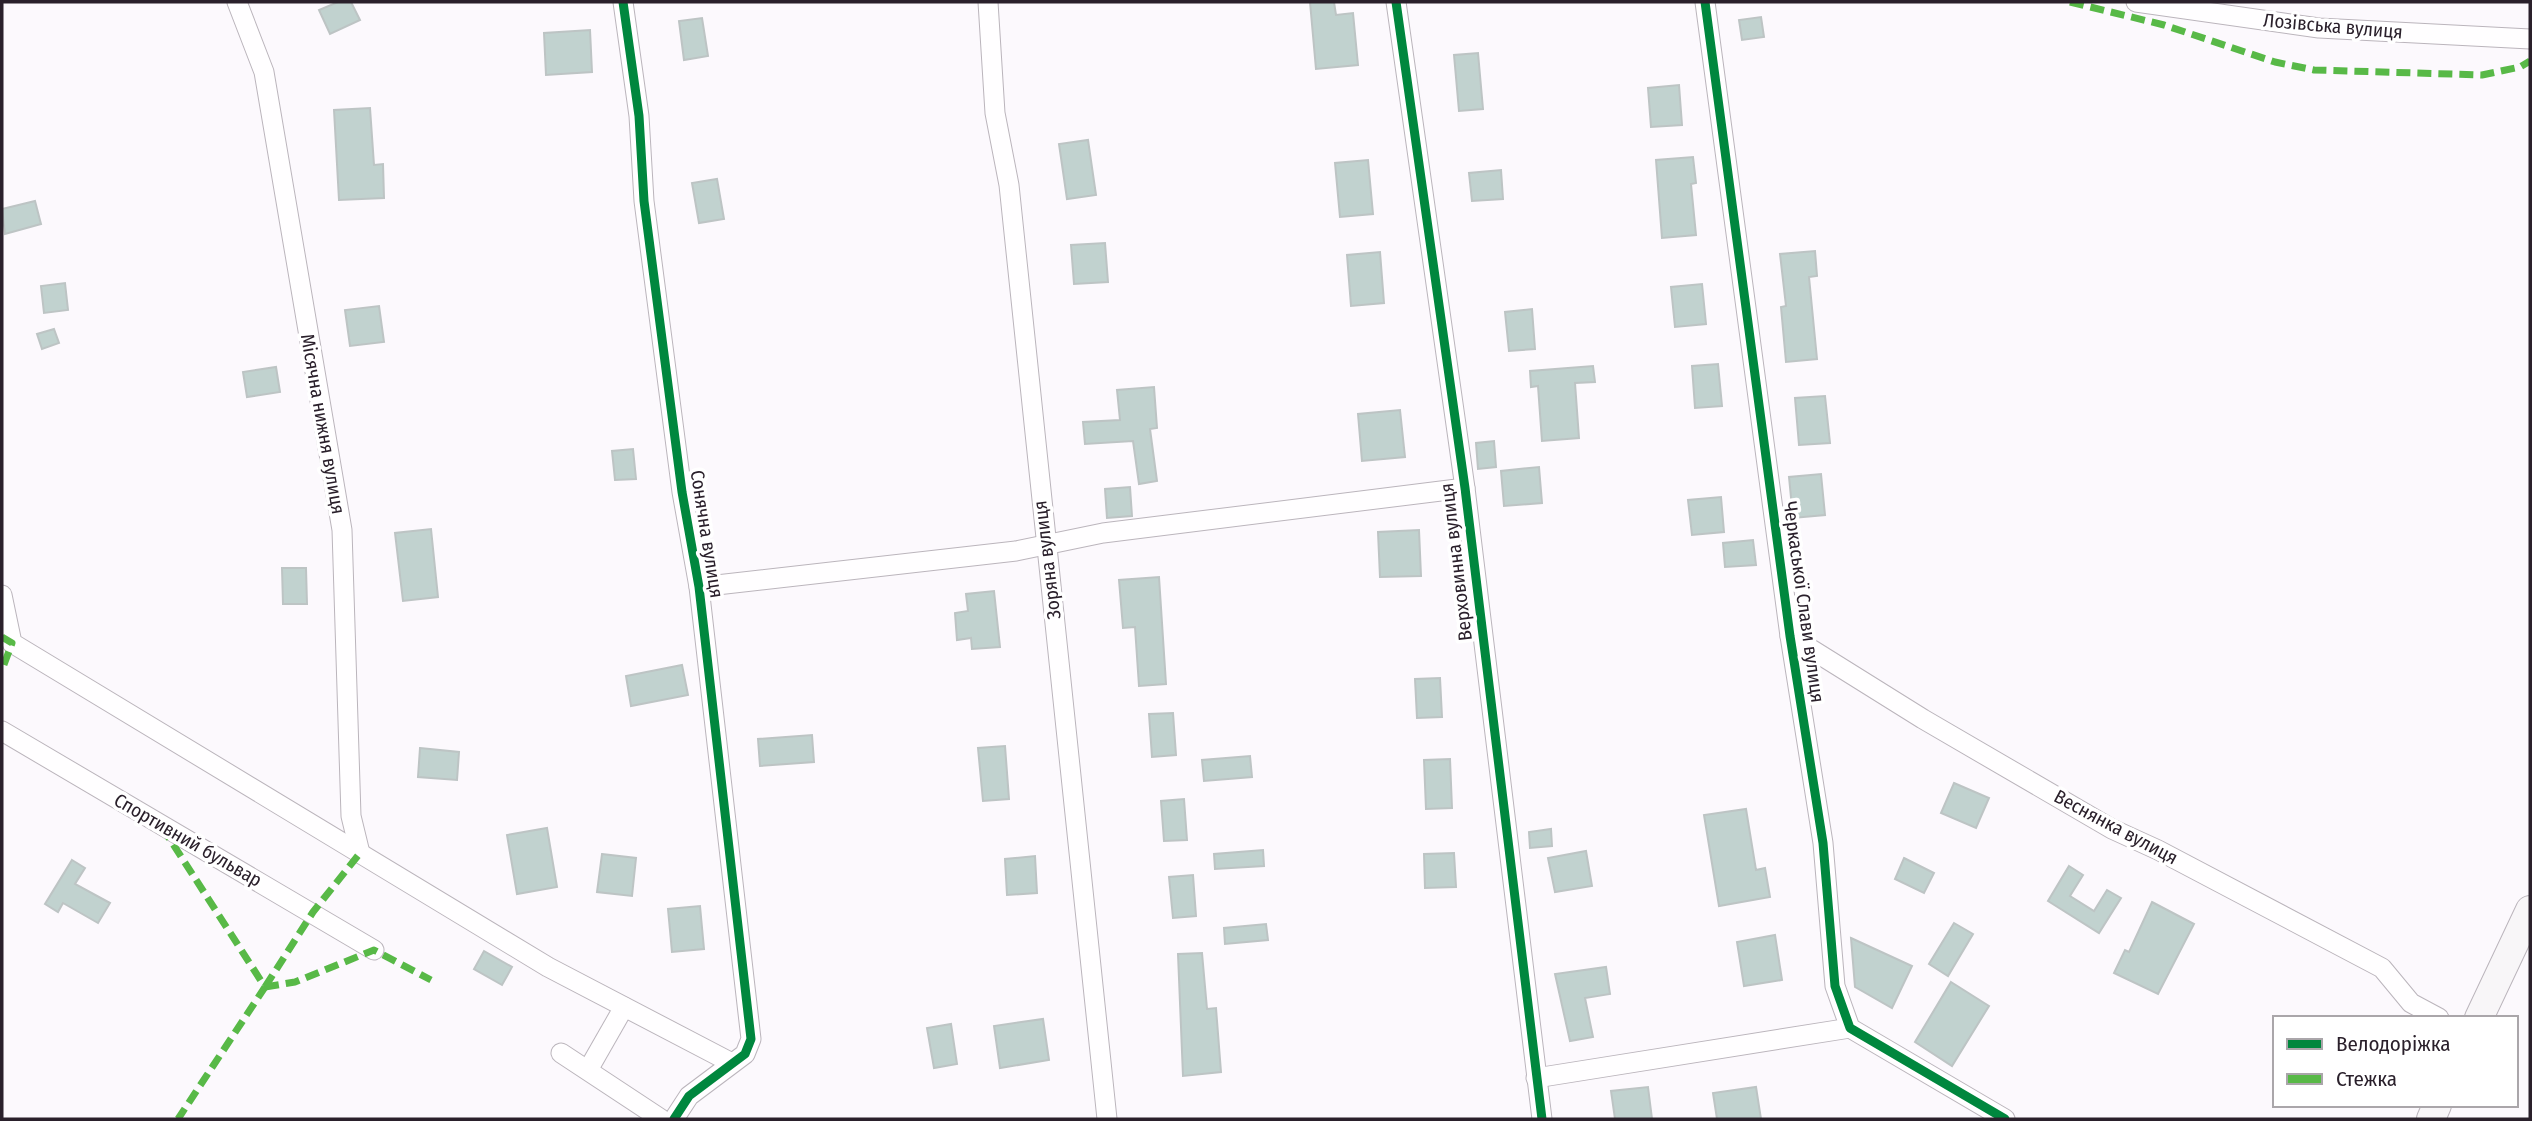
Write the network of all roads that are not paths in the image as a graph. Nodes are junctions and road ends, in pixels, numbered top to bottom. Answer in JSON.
{"nodes":[{"id":1,"x":237,"y":2,"type":"edge"},
{"id":2,"x":623,"y":2,"type":"edge"},
{"id":3,"x":988,"y":2,"type":"edge"},
{"id":4,"x":1396,"y":2,"type":"edge"},
{"id":5,"x":1705,"y":2,"type":"edge"},
{"id":6,"x":2137,"y":2,"type":"edge"},
{"id":7,"x":2530,"y":39,"type":"edge"},
{"id":8,"x":1465,"y":488,"type":"junction"},
{"id":9,"x":1044,"y":545,"type":"junction"},
{"id":10,"x":699,"y":587,"type":"junction"},
{"id":11,"x":2,"y":595,"type":"edge"},
{"id":12,"x":1790,"y":636,"type":"junction"},
{"id":13,"x":2,"y":732,"type":"edge"},
{"id":14,"x":360,"y":853,"type":"junction"},
{"id":15,"x":2530,"y":910,"type":"edge"},
{"id":16,"x":374,"y":950,"type":"dead end"},
{"id":17,"x":624,"y":1007,"type":"junction"},
{"id":18,"x":2435,"y":1016,"type":"edge"},
{"id":19,"x":2480,"y":1016,"type":"edge"},
{"id":20,"x":1850,"y":1028,"type":"junction"},
{"id":21,"x":561,"y":1053,"type":"dead end"},
{"id":22,"x":730,"y":1062,"type":"junction"},
{"id":23,"x":588,"y":1070,"type":"junction"},
{"id":24,"x":1536,"y":1079,"type":"junction"},
{"id":25,"x":662,"y":1119,"type":"edge"},
{"id":26,"x":674,"y":1119,"type":"edge"},
{"id":27,"x":1107,"y":1119,"type":"edge"},
{"id":28,"x":1542,"y":1119,"type":"edge"},
{"id":29,"x":2005,"y":1119,"type":"edge"}],
"edges":[{"from":1,"to":14,"type":"street","name":"Місячна нижня вулиця"},
{"from":2,"to":10,"type":"street","name":"Сонячна вулиця"},
{"from":3,"to":9,"type":"street","name":"Зоряна вулиця"},
{"from":4,"to":8,"type":"street","name":"Верховинна вулиця"},
{"from":5,"to":12,"type":"street","name":"Черкаської Слави вулиця"},
{"from":6,"to":7,"type":"street","name":"Лозівська вулиця"},
{"from":8,"to":9,"type":"street"},
{"from":8,"to":24,"type":"street","name":"Верховинна вулиця"},
{"from":9,"to":10,"type":"street"},
{"from":9,"to":27,"type":"street","name":"Зоряна вулиця"},
{"from":10,"to":22,"type":"street","name":"Сонячна вулиця"},
{"from":11,"to":14,"type":"street"},
{"from":12,"to":18,"type":"street","name":"Веснянка вулиця"},
{"from":12,"to":20,"type":"street","name":"Черкаської Слави вулиця"},
{"from":13,"to":16,"type":"street","name":"Спортивний бульвар"},
{"from":14,"to":17,"type":"street"},
{"from":15,"to":19,"type":"street"},
{"from":17,"to":22,"type":"street"},
{"from":17,"to":23,"type":"street"},
{"from":20,"to":24,"type":"street"},
{"from":20,"to":29,"type":"street"},
{"from":21,"to":23,"type":"street"},
{"from":22,"to":26,"type":"street","name":"Сонячна вулиця"},
{"from":23,"to":25,"type":"street"},
{"from":24,"to":28,"type":"street","name":"Верховинна вулиця"}]}
